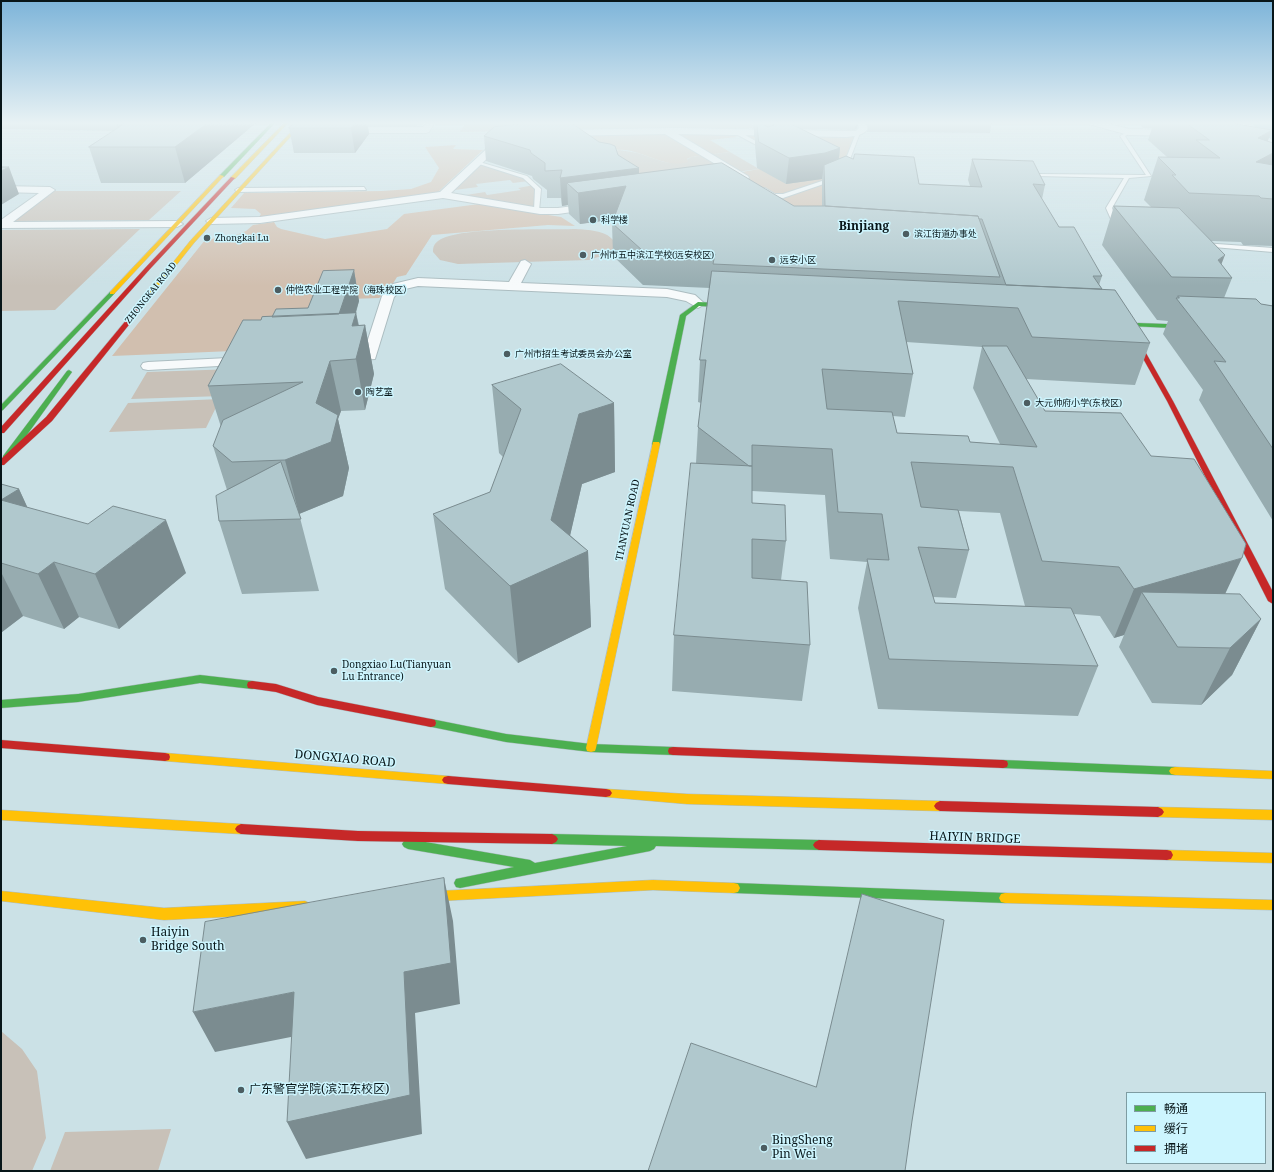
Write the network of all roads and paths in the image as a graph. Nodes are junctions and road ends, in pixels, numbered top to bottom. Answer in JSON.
{"nodes":[{"id":1,"x":222,"y":177,"type":"edge"},
{"id":2,"x":235,"y":177,"type":"edge"},
{"id":3,"x":250,"y":177,"type":"edge"},
{"id":4,"x":462,"y":177,"type":"edge"},
{"id":5,"x":524,"y":177,"type":"edge"},
{"id":6,"x":742,"y":177,"type":"edge"},
{"id":7,"x":839,"y":177,"type":"edge"},
{"id":8,"x":1118,"y":177,"type":"edge"},
{"id":9,"x":1127,"y":177,"type":"junction"},
{"id":10,"x":1134,"y":177,"type":"edge"},
{"id":11,"x":739,"y":186,"type":"edge"},
{"id":12,"x":761,"y":188,"type":"edge"},
{"id":13,"x":1,"y":189,"type":"edge"},
{"id":14,"x":364,"y":189,"type":"dead end"},
{"id":15,"x":238,"y":190,"type":"junction"},
{"id":16,"x":443,"y":195,"type":"junction"},
{"id":17,"x":604,"y":205,"type":"edge"},
{"id":18,"x":537,"y":210,"type":"junction"},
{"id":19,"x":211,"y":221,"type":"junction"},
{"id":20,"x":177,"y":224,"type":"junction"},
{"id":21,"x":1,"y":225,"type":"edge"},
{"id":22,"x":1120,"y":234,"type":"edge"},
{"id":23,"x":1194,"y":245,"type":"edge"},
{"id":24,"x":1273,"y":250,"type":"edge"},
{"id":25,"x":525,"y":264,"type":"dead end"},
{"id":26,"x":148,"y":268,"type":"junction"},
{"id":27,"x":513,"y":286,"type":"junction"},
{"id":28,"x":698,"y":304,"type":"junction"},
{"id":29,"x":745,"y":307,"type":"edge"},
{"id":30,"x":1097,"y":324,"type":"edge"},
{"id":31,"x":1128,"y":325,"type":"junction"},
{"id":32,"x":1204,"y":328,"type":"edge"},
{"id":33,"x":332,"y":358,"type":"edge"},
{"id":34,"x":263,"y":361,"type":"edge"},
{"id":35,"x":148,"y":366,"type":"dead end"},
{"id":36,"x":1,"y":409,"type":"edge"},
{"id":37,"x":1,"y":431,"type":"edge"},
{"id":38,"x":3,"y":460,"type":"edge"},
{"id":39,"x":1273,"y":601,"type":"edge"},
{"id":40,"x":33,"y":702,"type":"junction"},
{"id":41,"x":1,"y":704,"type":"edge"},
{"id":42,"x":1,"y":710,"type":"edge"},
{"id":43,"x":3,"y":743,"type":"edge"},
{"id":44,"x":591,"y":748,"type":"junction"},
{"id":45,"x":1273,"y":775,"type":"edge"},
{"id":46,"x":1,"y":815,"type":"edge"},
{"id":47,"x":1273,"y":815,"type":"edge"},
{"id":48,"x":358,"y":836,"type":"junction"},
{"id":49,"x":676,"y":841,"type":"junction"},
{"id":50,"x":1273,"y":858,"type":"edge"},
{"id":51,"x":544,"y":867,"type":"junction"},
{"id":52,"x":567,"y":871,"type":"dead end"},
{"id":53,"x":606,"y":877,"type":"dead end"},
{"id":54,"x":653,"y":885,"type":"junction"},
{"id":55,"x":1,"y":896,"type":"edge"},
{"id":56,"x":1273,"y":905,"type":"edge"},
{"id":57,"x":313,"y":907,"type":"edge"}],
"edges":[{"from":1,"to":20,"type":"main road"},
{"from":2,"to":26,"type":"main road"},
{"from":3,"to":15,"type":"main road","name":"ZHONGKAI ROAD"},
{"from":4,"to":16,"type":"street"},
{"from":5,"to":18,"type":"lane"},
{"from":6,"to":11,"type":"street"},
{"from":7,"to":12,"type":"lane"},
{"from":8,"to":9,"type":"lane"},
{"from":9,"to":10,"type":"lane"},
{"from":9,"to":22,"type":"lane"},
{"from":13,"to":21,"type":"street"},
{"from":14,"to":15,"type":"lane"},
{"from":15,"to":19,"type":"main road","name":"ZHONGKAI ROAD"},
{"from":16,"to":18,"type":"street"},
{"from":16,"to":19,"type":"street"},
{"from":17,"to":18,"type":"street"},
{"from":19,"to":38,"type":"main road","name":"ZHONGKAI ROAD"},
{"from":20,"to":21,"type":"street"},
{"from":20,"to":36,"type":"main road"},
{"from":23,"to":24,"type":"lane"},
{"from":25,"to":27,"type":"street"},
{"from":26,"to":37,"type":"main road"},
{"from":26,"to":38,"type":"main road"},
{"from":27,"to":28,"type":"street"},
{"from":27,"to":33,"type":"street"},
{"from":28,"to":29,"type":"main road"},
{"from":28,"to":44,"type":"main road","name":"TIANYUAN ROAD"},
{"from":30,"to":31,"type":"main road"},
{"from":31,"to":32,"type":"main road"},
{"from":31,"to":39,"type":"main road"},
{"from":34,"to":35,"type":"street"},
{"from":40,"to":41,"type":"main road"},
{"from":40,"to":42,"type":"main road"},
{"from":40,"to":44,"type":"main road"},
{"from":43,"to":47,"type":"main road","name":"DONGXIAO ROAD"},
{"from":44,"to":45,"type":"main road"},
{"from":46,"to":48,"type":"main road"},
{"from":48,"to":49,"type":"main road"},
{"from":48,"to":51,"type":"main road"},
{"from":49,"to":50,"type":"main road","name":"HAIYIN BRIDGE"},
{"from":49,"to":51,"type":"main road"},
{"from":51,"to":52,"type":"main road"},
{"from":51,"to":54,"type":"main road"},
{"from":53,"to":54,"type":"main road"},
{"from":54,"to":56,"type":"main road"},
{"from":55,"to":57,"type":"main road"}]}
